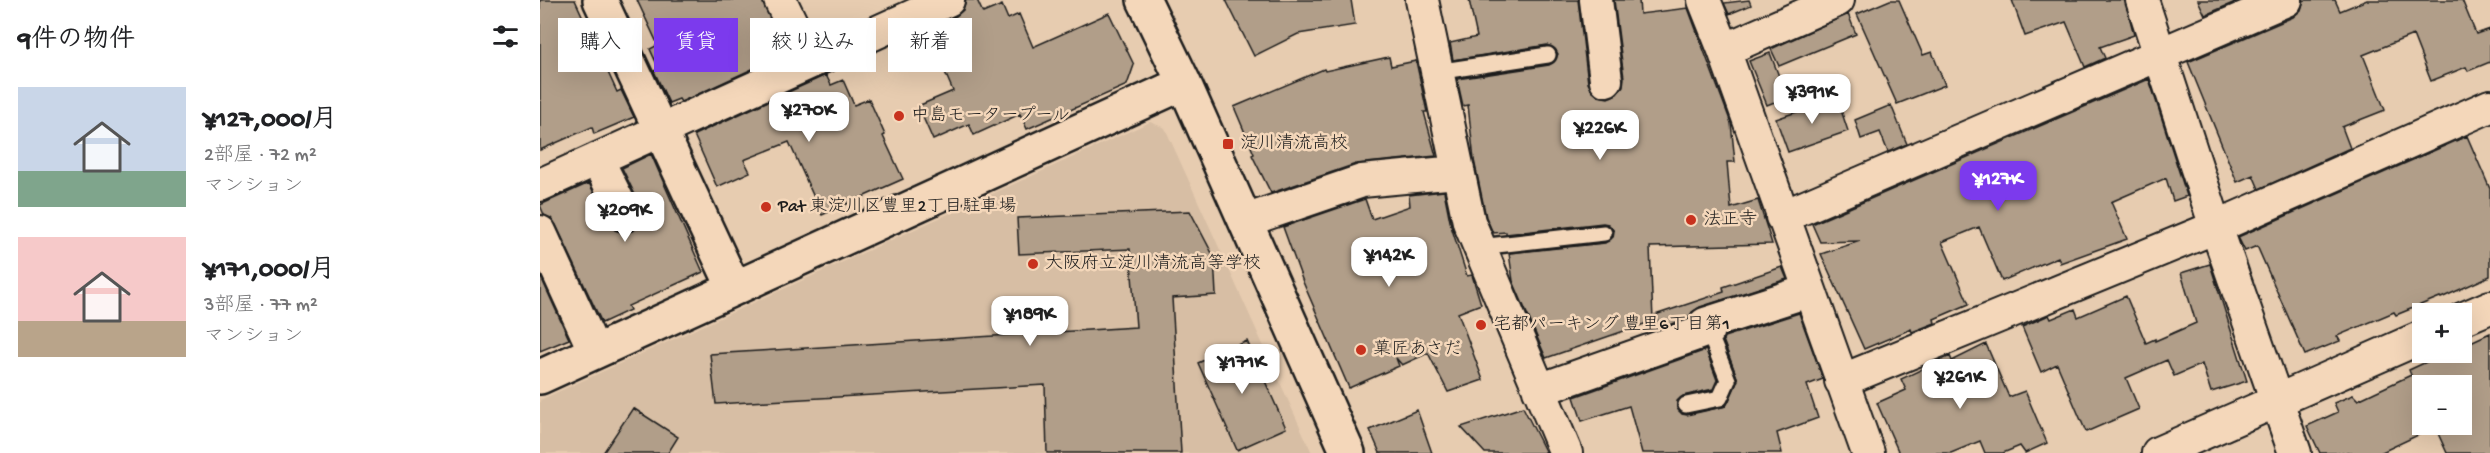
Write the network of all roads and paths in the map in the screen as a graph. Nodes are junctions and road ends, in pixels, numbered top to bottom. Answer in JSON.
{"nodes":[{"id":1,"x":600,"y":0,"type":"edge"},
{"id":2,"x":780,"y":0,"type":"edge"},
{"id":3,"x":947,"y":0,"type":"edge"},
{"id":4,"x":1144,"y":0,"type":"edge"},
{"id":5,"x":1422,"y":0,"type":"edge"},
{"id":6,"x":1596,"y":0,"type":"edge"},
{"id":7,"x":1704,"y":0,"type":"edge"},
{"id":8,"x":1838,"y":0,"type":"edge"},
{"id":9,"x":2142,"y":0,"type":"edge"},
{"id":10,"x":2286,"y":0,"type":"edge"},
{"id":11,"x":789,"y":18,"type":"edge"},
{"id":12,"x":876,"y":32,"type":"edge"},
{"id":13,"x":1724,"y":50,"type":"junction"},
{"id":14,"x":1548,"y":55,"type":"dead end"},
{"id":15,"x":2160,"y":56,"type":"junction"},
{"id":16,"x":788,"y":72,"type":"edge"},
{"id":17,"x":1436,"y":72,"type":"junction"},
{"id":18,"x":1606,"y":80,"type":"dead end"},
{"id":19,"x":1184,"y":83,"type":"junction"},
{"id":20,"x":2490,"y":106,"type":"edge"},
{"id":21,"x":659,"y":131,"type":"junction"},
{"id":22,"x":597,"y":159,"type":"junction"},
{"id":23,"x":1457,"y":172,"type":"junction"},
{"id":24,"x":540,"y":185,"type":"edge"},
{"id":25,"x":625,"y":215,"type":"dead end"},
{"id":26,"x":1782,"y":217,"type":"junction"},
{"id":27,"x":1245,"y":222,"type":"junction"},
{"id":28,"x":2216,"y":227,"type":"junction"},
{"id":29,"x":540,"y":232,"type":"edge"},
{"id":30,"x":1604,"y":233,"type":"dead end"},
{"id":31,"x":1479,"y":247,"type":"junction"},
{"id":32,"x":734,"y":288,"type":"junction"},
{"id":33,"x":1808,"y":291,"type":"junction"},
{"id":34,"x":2490,"y":307,"type":"edge"},
{"id":35,"x":2472,"y":315,"type":"edge"},
{"id":36,"x":1708,"y":330,"type":"junction"},
{"id":37,"x":2412,"y":341,"type":"edge"},
{"id":38,"x":595,"y":352,"type":"junction"},
{"id":39,"x":540,"y":377,"type":"edge"},
{"id":40,"x":1841,"y":381,"type":"junction"},
{"id":41,"x":1539,"y":390,"type":"junction"},
{"id":42,"x":2278,"y":401,"type":"junction"},
{"id":43,"x":1686,"y":405,"type":"dead end"},
{"id":44,"x":1348,"y":453,"type":"edge"},
{"id":45,"x":1566,"y":453,"type":"edge"},
{"id":46,"x":1868,"y":453,"type":"edge"},
{"id":47,"x":2158,"y":453,"type":"edge"},
{"id":48,"x":2295,"y":453,"type":"edge"}],
"edges":[{"from":1,"to":21,"type":"street"},
{"from":2,"to":11,"type":"street"},
{"from":3,"to":12,"type":"street"},
{"from":4,"to":19,"type":"street"},
{"from":5,"to":17,"type":"street"},
{"from":6,"to":18,"type":"street"},
{"from":7,"to":13,"type":"street"},
{"from":8,"to":13,"type":"street"},
{"from":9,"to":15,"type":"street"},
{"from":10,"to":15,"type":"street"},
{"from":13,"to":26,"type":"street"},
{"from":14,"to":17,"type":"lane"},
{"from":15,"to":26,"type":"street"},
{"from":15,"to":28,"type":"street"},
{"from":16,"to":21,"type":"street"},
{"from":17,"to":23,"type":"street"},
{"from":19,"to":27,"type":"street"},
{"from":19,"to":32,"type":"street"},
{"from":20,"to":28,"type":"street"},
{"from":21,"to":22,"type":"street"},
{"from":21,"to":32,"type":"street"},
{"from":22,"to":24,"type":"street"},
{"from":22,"to":25,"type":"street"},
{"from":23,"to":27,"type":"street"},
{"from":23,"to":31,"type":"street"},
{"from":26,"to":33,"type":"street"},
{"from":27,"to":44,"type":"street"},
{"from":28,"to":40,"type":"street"},
{"from":28,"to":42,"type":"street"},
{"from":29,"to":38,"type":"street"},
{"from":30,"to":31,"type":"lane"},
{"from":31,"to":41,"type":"street"},
{"from":32,"to":38,"type":"street"},
{"from":33,"to":36,"type":"street"},
{"from":33,"to":40,"type":"street"},
{"from":34,"to":35,"type":"street"},
{"from":36,"to":41,"type":"street"},
{"from":36,"to":43,"type":"lane"},
{"from":37,"to":42,"type":"street"},
{"from":38,"to":39,"type":"street"},
{"from":40,"to":46,"type":"street"},
{"from":41,"to":45,"type":"street"},
{"from":42,"to":47,"type":"street"},
{"from":42,"to":48,"type":"street"}]}
